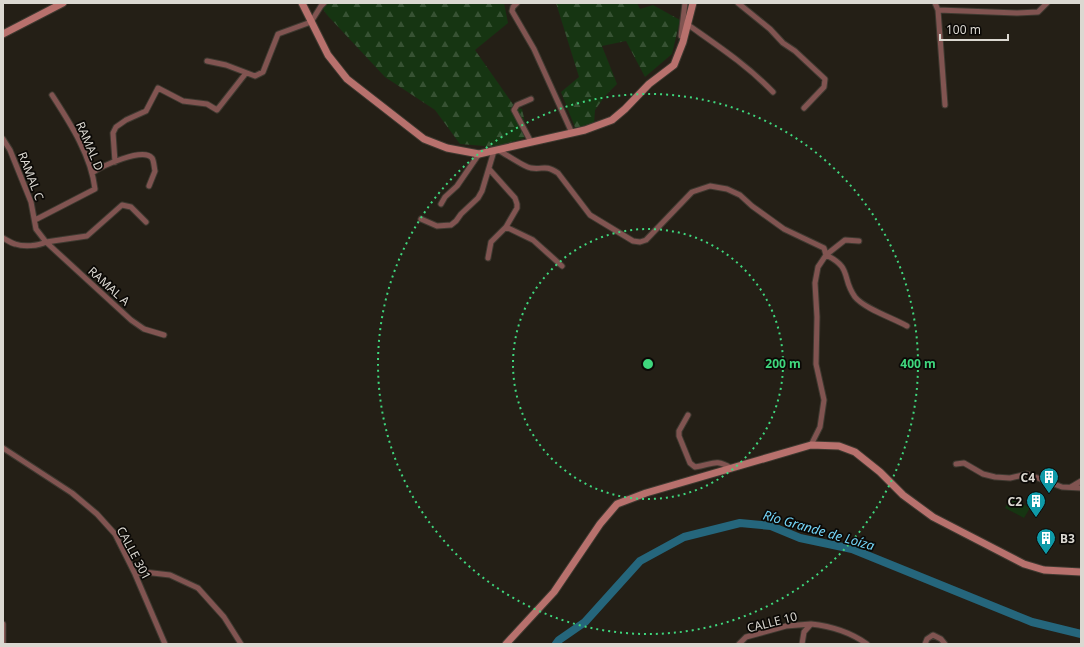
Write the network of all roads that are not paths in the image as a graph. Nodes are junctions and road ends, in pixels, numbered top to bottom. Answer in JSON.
{"nodes":[{"id":1,"x":63,"y":3,"type":"edge"},
{"id":2,"x":302,"y":3,"type":"edge"},
{"id":3,"x":324,"y":3,"type":"edge"},
{"id":4,"x":517,"y":3,"type":"edge"},
{"id":5,"x":685,"y":3,"type":"edge"},
{"id":6,"x":693,"y":3,"type":"edge"},
{"id":7,"x":738,"y":3,"type":"edge"},
{"id":8,"x":935,"y":3,"type":"edge"},
{"id":9,"x":1047,"y":3,"type":"edge"},
{"id":10,"x":938,"y":10,"type":"junction"},
{"id":11,"x":311,"y":22,"type":"junction"},
{"id":12,"x":687,"y":24,"type":"junction"},
{"id":13,"x":3,"y":34,"type":"edge"},
{"id":14,"x":678,"y":54,"type":"junction"},
{"id":15,"x":207,"y":61,"type":"dead end"},
{"id":16,"x":246,"y":73,"type":"junction"},
{"id":17,"x":773,"y":92,"type":"dead end"},
{"id":18,"x":52,"y":95,"type":"dead end"},
{"id":19,"x":531,"y":99,"type":"dead end"},
{"id":20,"x":945,"y":105,"type":"dead end"},
{"id":21,"x":804,"y":108,"type":"dead end"},
{"id":22,"x":572,"y":133,"type":"junction"},
{"id":23,"x":3,"y":139,"type":"edge"},
{"id":24,"x":531,"y":142,"type":"junction"},
{"id":25,"x":496,"y":151,"type":"junction"},
{"id":26,"x":479,"y":154,"type":"junction"},
{"id":27,"x":115,"y":162,"type":"junction"},
{"id":28,"x":490,"y":170,"type":"junction"},
{"id":29,"x":92,"y":173,"type":"junction"},
{"id":30,"x":149,"y":186,"type":"dead end"},
{"id":31,"x":441,"y":204,"type":"dead end"},
{"id":32,"x":35,"y":220,"type":"junction"},
{"id":33,"x":423,"y":220,"type":"dead end"},
{"id":34,"x":146,"y":222,"type":"dead end"},
{"id":35,"x":506,"y":227,"type":"junction"},
{"id":36,"x":3,"y":238,"type":"edge"},
{"id":37,"x":859,"y":241,"type":"dead end"},
{"id":38,"x":46,"y":242,"type":"junction"},
{"id":39,"x":826,"y":255,"type":"junction"},
{"id":40,"x":488,"y":258,"type":"dead end"},
{"id":41,"x":562,"y":266,"type":"dead end"},
{"id":42,"x":907,"y":326,"type":"dead end"},
{"id":43,"x":164,"y":335,"type":"dead end"},
{"id":44,"x":688,"y":416,"type":"dead end"},
{"id":45,"x":812,"y":445,"type":"junction"},
{"id":46,"x":3,"y":448,"type":"edge"},
{"id":47,"x":956,"y":464,"type":"dead end"},
{"id":48,"x":731,"y":468,"type":"junction"},
{"id":49,"x":1081,"y":481,"type":"edge"},
{"id":50,"x":1071,"y":487,"type":"junction"},
{"id":51,"x":1081,"y":488,"type":"edge"},
{"id":52,"x":1081,"y":572,"type":"edge"},
{"id":53,"x":135,"y":574,"type":"junction"},
{"id":54,"x":3,"y":624,"type":"edge"},
{"id":55,"x":811,"y":624,"type":"junction"},
{"id":56,"x":4,"y":644,"type":"edge"},
{"id":57,"x":165,"y":644,"type":"edge"},
{"id":58,"x":241,"y":644,"type":"edge"},
{"id":59,"x":506,"y":644,"type":"edge"},
{"id":60,"x":739,"y":644,"type":"edge"},
{"id":61,"x":802,"y":644,"type":"edge"},
{"id":62,"x":867,"y":644,"type":"edge"},
{"id":63,"x":925,"y":644,"type":"edge"},
{"id":64,"x":945,"y":644,"type":"edge"}],
"edges":[{"from":1,"to":13,"type":"street"},
{"from":2,"to":11,"type":"street"},
{"from":3,"to":11,"type":"street"},
{"from":4,"to":22,"type":"street"},
{"from":5,"to":14,"type":"street"},
{"from":6,"to":12,"type":"street"},
{"from":7,"to":21,"type":"street"},
{"from":8,"to":10,"type":"street"},
{"from":9,"to":10,"type":"street"},
{"from":10,"to":20,"type":"street"},
{"from":11,"to":16,"type":"street"},
{"from":11,"to":26,"type":"street"},
{"from":12,"to":14,"type":"street"},
{"from":12,"to":17,"type":"street"},
{"from":14,"to":22,"type":"street"},
{"from":15,"to":16,"type":"street"},
{"from":16,"to":27,"type":"street"},
{"from":18,"to":29,"type":"street","name":"RAMAL D"},
{"from":19,"to":24,"type":"street"},
{"from":22,"to":24,"type":"street"},
{"from":23,"to":32,"type":"street","name":"RAMAL C"},
{"from":24,"to":25,"type":"street"},
{"from":25,"to":26,"type":"street"},
{"from":25,"to":28,"type":"street"},
{"from":25,"to":39,"type":"street"},
{"from":26,"to":31,"type":"street"},
{"from":27,"to":29,"type":"street"},
{"from":27,"to":30,"type":"street"},
{"from":28,"to":33,"type":"street"},
{"from":28,"to":35,"type":"street"},
{"from":29,"to":32,"type":"street","name":"RAMAL D"},
{"from":32,"to":38,"type":"street","name":"RAMAL C"},
{"from":34,"to":38,"type":"street"},
{"from":35,"to":40,"type":"street"},
{"from":35,"to":41,"type":"street"},
{"from":36,"to":38,"type":"street"},
{"from":37,"to":39,"type":"street"},
{"from":38,"to":43,"type":"street","name":"RAMAL A"},
{"from":39,"to":42,"type":"street"},
{"from":39,"to":45,"type":"street"},
{"from":44,"to":48,"type":"street"},
{"from":45,"to":48,"type":"street"},
{"from":45,"to":52,"type":"street"},
{"from":46,"to":53,"type":"street","name":"CALLE 301"},
{"from":47,"to":50,"type":"street"},
{"from":48,"to":59,"type":"street"},
{"from":49,"to":50,"type":"street"},
{"from":50,"to":51,"type":"street"},
{"from":53,"to":57,"type":"street","name":"CALLE 301"},
{"from":53,"to":58,"type":"street"},
{"from":54,"to":56,"type":"street"},
{"from":55,"to":60,"type":"street","name":"CALLE 10"},
{"from":55,"to":61,"type":"street"},
{"from":55,"to":62,"type":"street","name":"CALLE 10"},
{"from":63,"to":64,"type":"street"}]}
